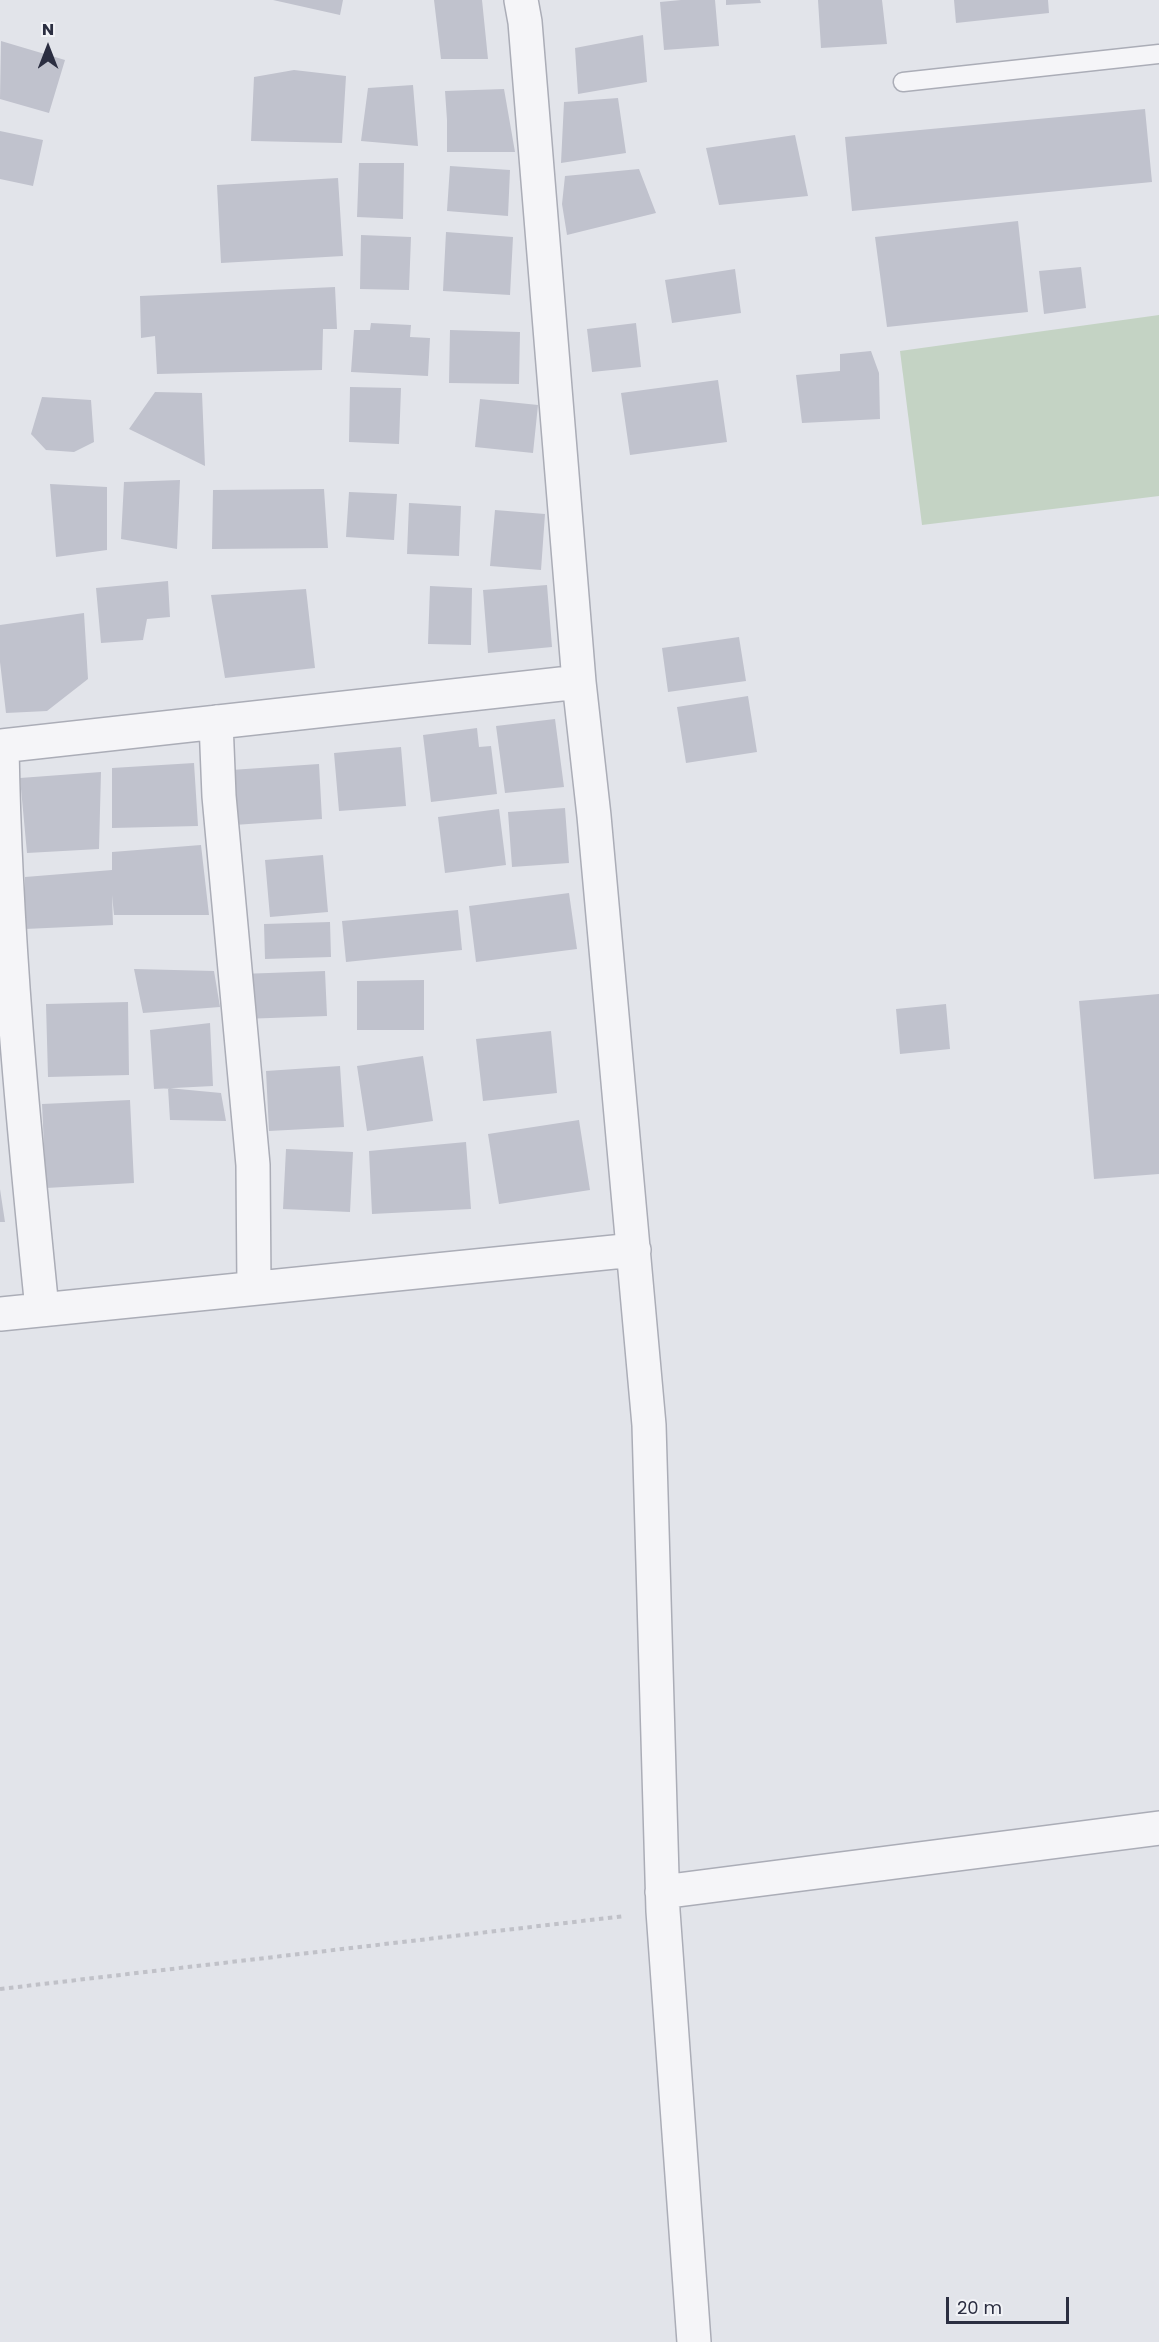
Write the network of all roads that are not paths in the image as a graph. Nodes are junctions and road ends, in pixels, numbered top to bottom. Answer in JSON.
{"nodes":[{"id":1,"x":521,"y":0,"type":"edge"},
{"id":2,"x":1158,"y":54,"type":"edge"},
{"id":3,"x":903,"y":82,"type":"dead end"},
{"id":4,"x":579,"y":682,"type":"junction"},
{"id":5,"x":216,"y":722,"type":"junction"},
{"id":6,"x":1,"y":746,"type":"edge"},
{"id":7,"x":634,"y":1250,"type":"junction"},
{"id":8,"x":254,"y":1287,"type":"junction"},
{"id":9,"x":42,"y":1309,"type":"junction"},
{"id":10,"x":0,"y":1314,"type":"edge"},
{"id":11,"x":1159,"y":1828,"type":"edge"},
{"id":12,"x":662,"y":1902,"type":"junction"},
{"id":13,"x":693,"y":2342,"type":"edge"}],
"edges":[{"from":1,"to":4,"type":"street"},
{"from":2,"to":3,"type":"lane"},
{"from":4,"to":5,"type":"street"},
{"from":4,"to":7,"type":"street"},
{"from":5,"to":6,"type":"street"},
{"from":5,"to":8,"type":"street"},
{"from":6,"to":9,"type":"street"},
{"from":7,"to":8,"type":"street"},
{"from":7,"to":12,"type":"street"},
{"from":8,"to":9,"type":"street"},
{"from":9,"to":10,"type":"street"},
{"from":11,"to":12,"type":"street"},
{"from":12,"to":13,"type":"street"}]}
